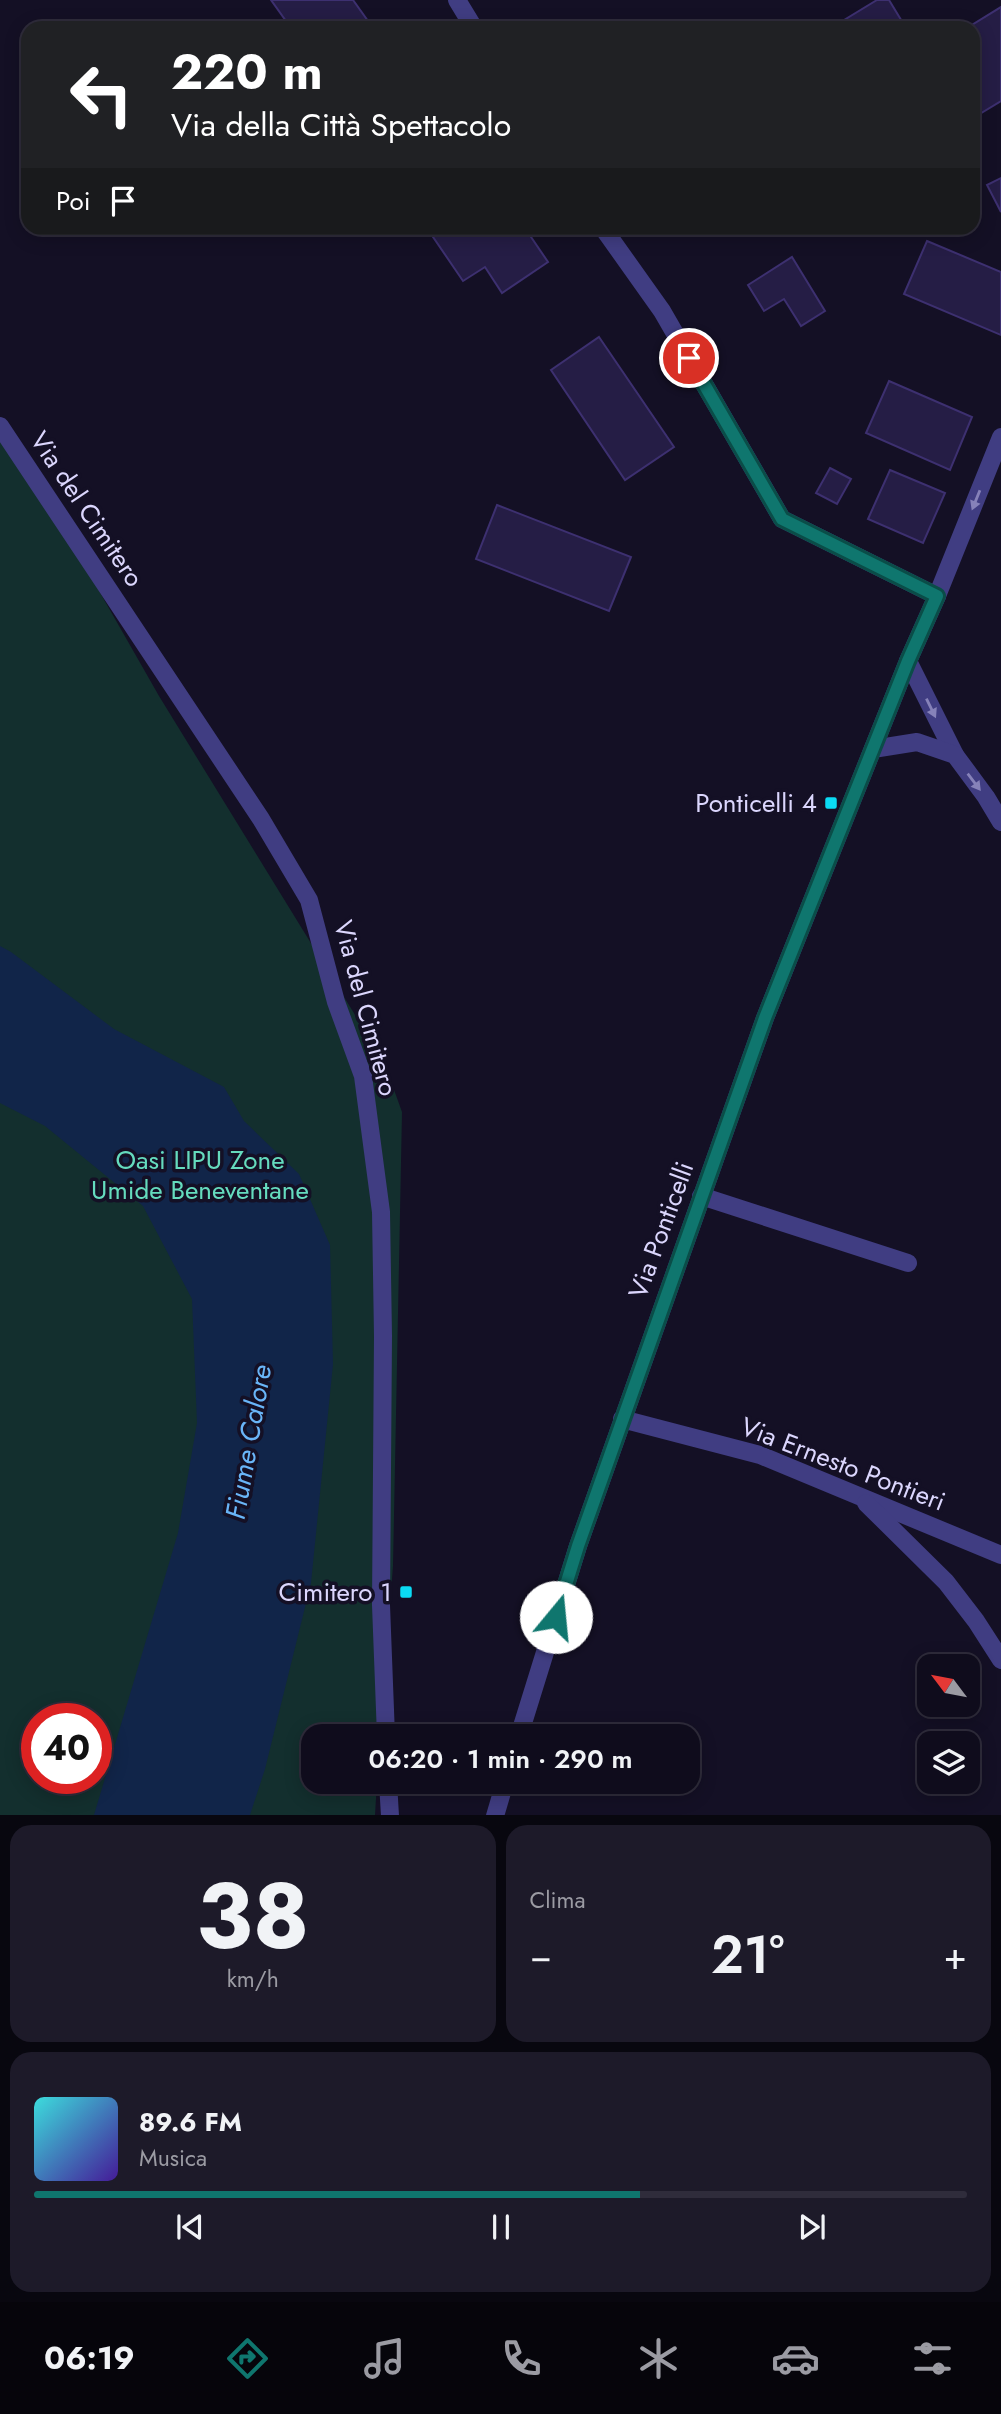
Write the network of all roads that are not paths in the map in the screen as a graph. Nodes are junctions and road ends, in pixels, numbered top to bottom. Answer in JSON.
{"nodes":[{"id":1,"x":457,"y":0,"type":"edge"},
{"id":2,"x":470,"y":21,"type":"edge"},
{"id":3,"x":608,"y":235,"type":"edge"},
{"id":4,"x":0,"y":426,"type":"edge"},
{"id":5,"x":1001,"y":437,"type":"edge"},
{"id":6,"x":937,"y":596,"type":"junction"},
{"id":7,"x":908,"y":661,"type":"junction"},
{"id":8,"x":873,"y":749,"type":"junction"},
{"id":9,"x":955,"y":755,"type":"junction"},
{"id":10,"x":1001,"y":822,"type":"edge"},
{"id":11,"x":701,"y":1196,"type":"junction"},
{"id":12,"x":908,"y":1263,"type":"dead end"},
{"id":13,"x":622,"y":1419,"type":"junction"},
{"id":14,"x":859,"y":1496,"type":"junction"},
{"id":15,"x":1001,"y":1555,"type":"edge"},
{"id":16,"x":1001,"y":1660,"type":"edge"},
{"id":17,"x":386,"y":1724,"type":"edge"},
{"id":18,"x":523,"y":1724,"type":"edge"},
{"id":19,"x":389,"y":1794,"type":"edge"},
{"id":20,"x":501,"y":1794,"type":"edge"},
{"id":21,"x":390,"y":1815,"type":"edge"},
{"id":22,"x":495,"y":1815,"type":"edge"}],
"edges":[{"from":1,"to":2,"type":"street"},
{"from":3,"to":6,"type":"street"},
{"from":4,"to":17,"type":"street","name":"Via del Cimitero"},
{"from":5,"to":6,"type":"street","name":"Via Ponticelli","one_way":true},
{"from":6,"to":7,"type":"street","name":"Via Ponticelli"},
{"from":7,"to":8,"type":"street","name":"Via Ponticelli"},
{"from":7,"to":9,"type":"street","one_way":true},
{"from":8,"to":9,"type":"street"},
{"from":8,"to":11,"type":"street","name":"Via Ponticelli"},
{"from":9,"to":10,"type":"street","one_way":true},
{"from":11,"to":12,"type":"street"},
{"from":11,"to":13,"type":"street","name":"Via Ponticelli"},
{"from":13,"to":14,"type":"street","name":"Via Ernesto Pontieri"},
{"from":13,"to":18,"type":"street","name":"Via Ponticelli"},
{"from":14,"to":15,"type":"street","name":"Via Ernesto Pontieri"},
{"from":14,"to":16,"type":"street"},
{"from":19,"to":21,"type":"street"},
{"from":20,"to":22,"type":"street"}]}
